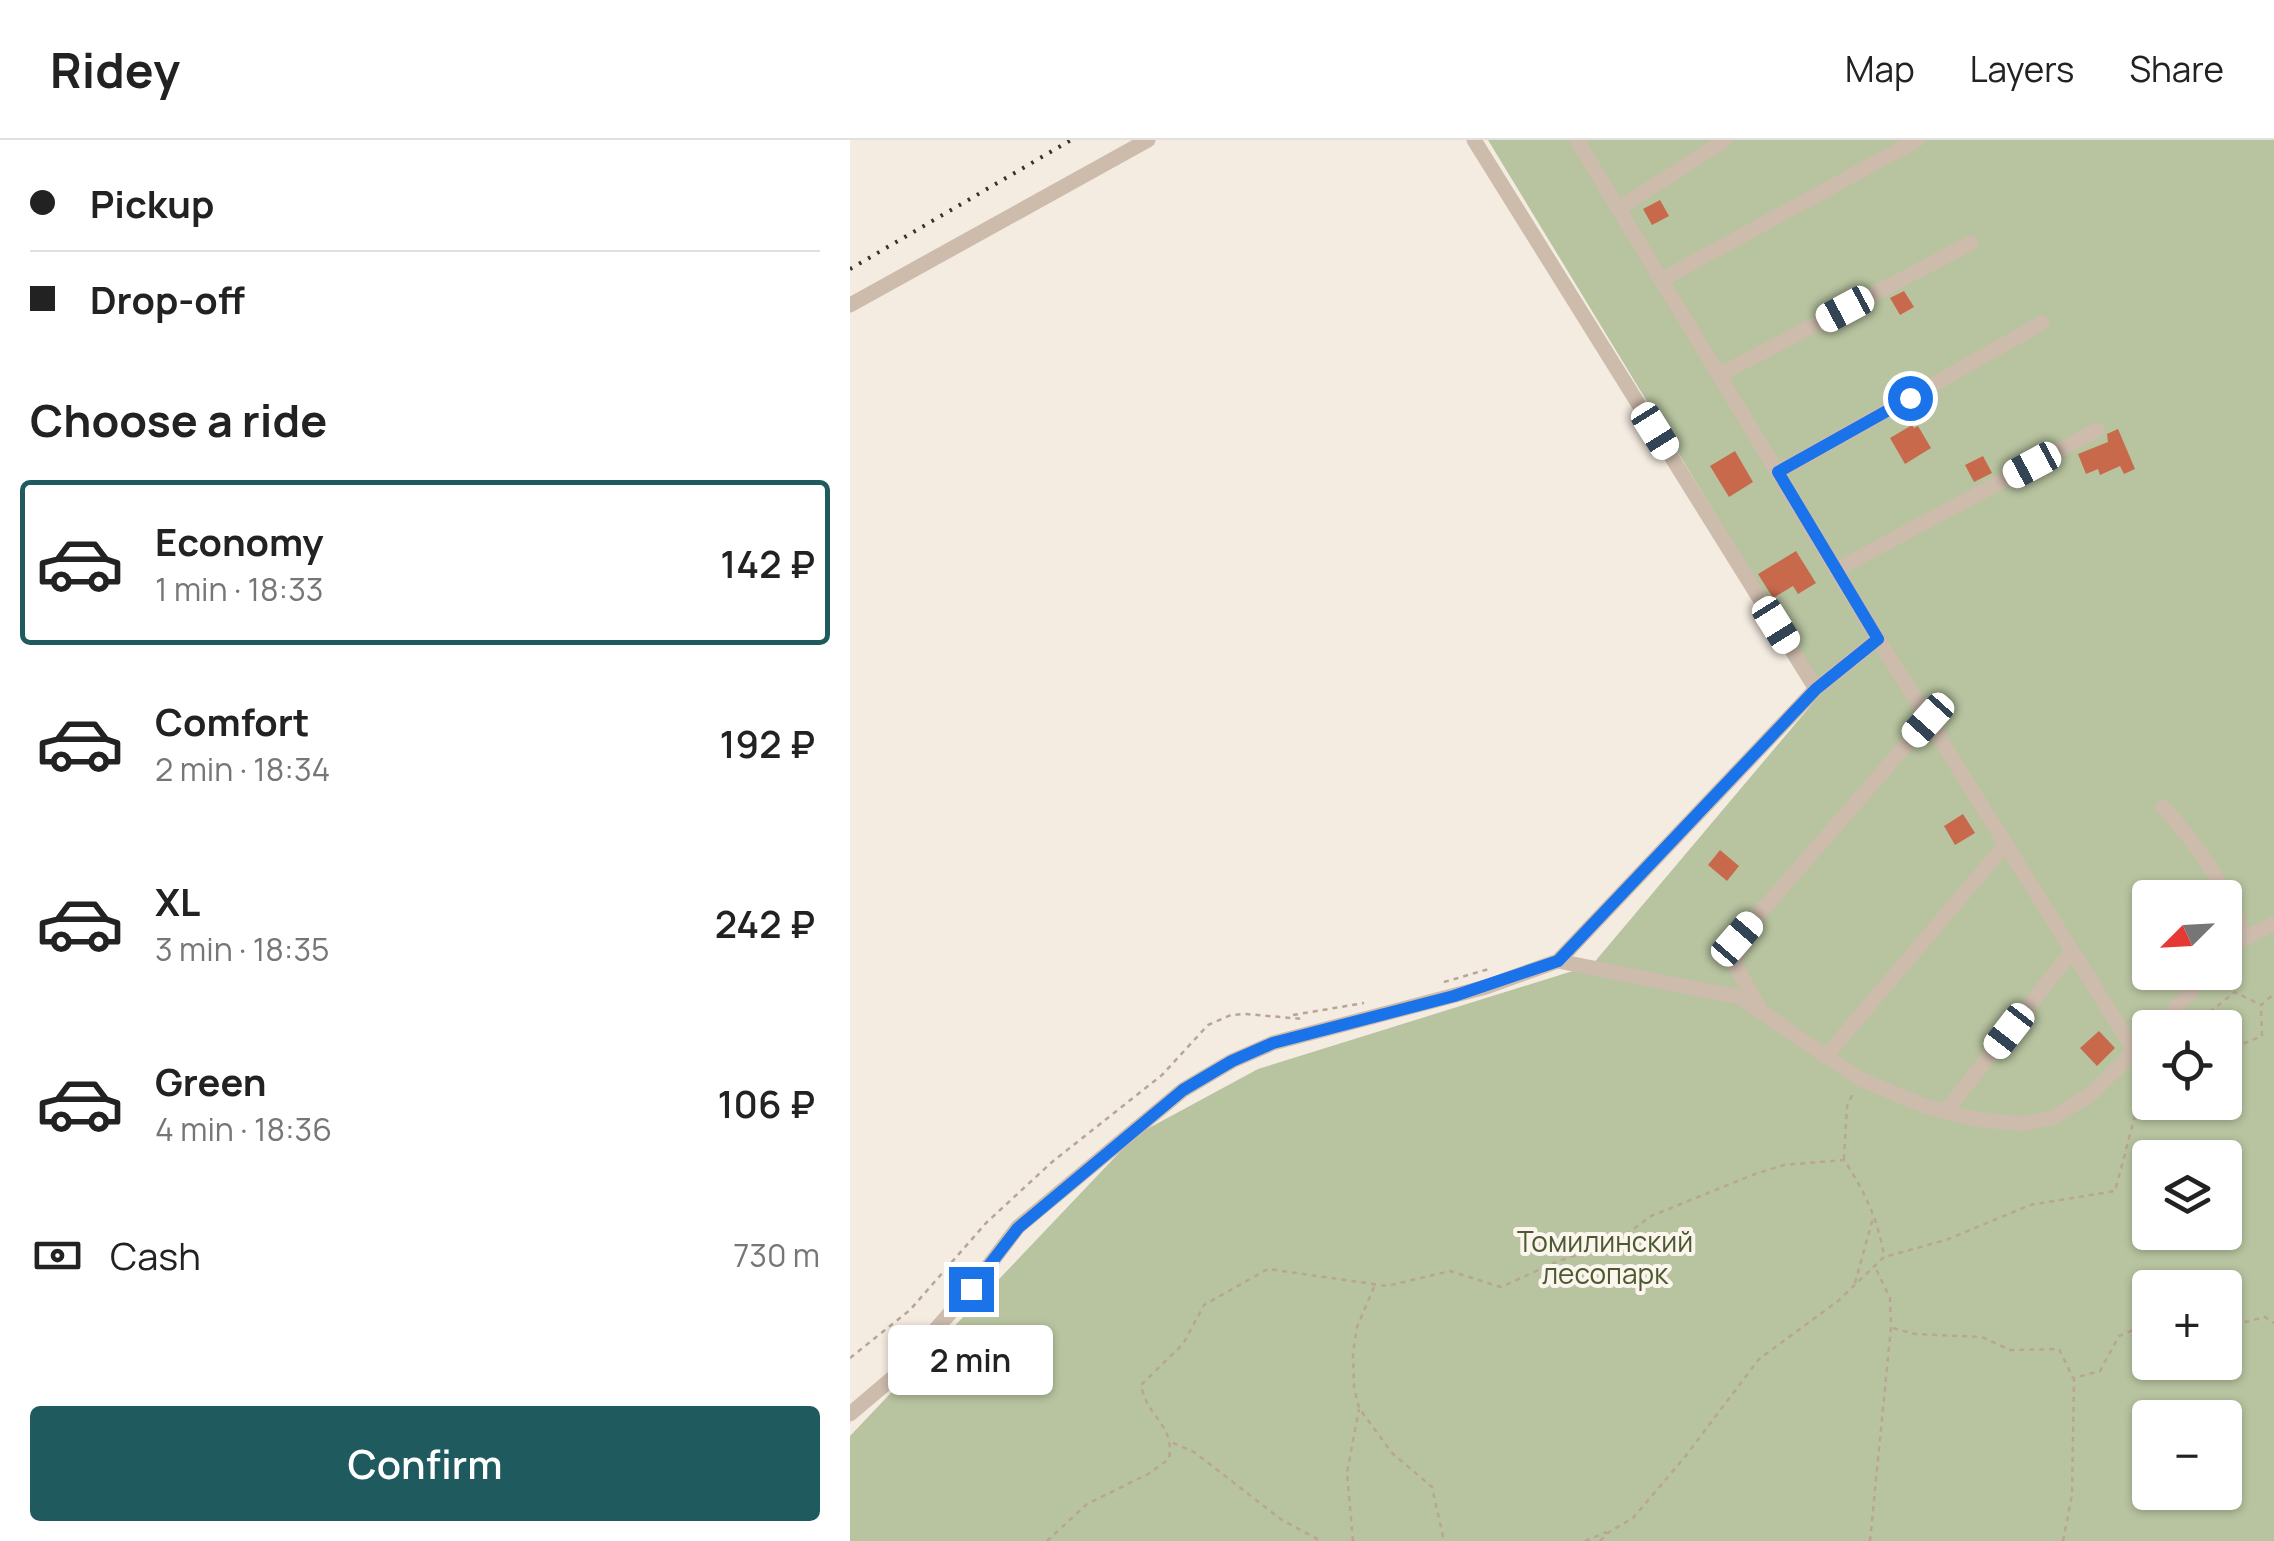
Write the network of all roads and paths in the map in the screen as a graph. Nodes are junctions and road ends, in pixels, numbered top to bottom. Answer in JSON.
{"nodes":[{"id":1,"x":1148,"y":140,"type":"edge"},
{"id":2,"x":1474,"y":140,"type":"edge"},
{"id":3,"x":1576,"y":140,"type":"edge"},
{"id":4,"x":1725,"y":140,"type":"edge"},
{"id":5,"x":1917,"y":140,"type":"edge"},
{"id":6,"x":1618,"y":209,"type":"junction"},
{"id":7,"x":1972,"y":243,"type":"dead end"},
{"id":8,"x":1662,"y":280,"type":"junction"},
{"id":9,"x":850,"y":305,"type":"edge"},
{"id":10,"x":2042,"y":323,"type":"dead end"},
{"id":11,"x":1719,"y":375,"type":"junction"},
{"id":12,"x":2097,"y":430,"type":"dead end"},
{"id":13,"x":1778,"y":472,"type":"junction"},
{"id":14,"x":1836,"y":570,"type":"junction"},
{"id":15,"x":1878,"y":639,"type":"junction"},
{"id":16,"x":1816,"y":689,"type":"junction"},
{"id":17,"x":1928,"y":720,"type":"junction"},
{"id":18,"x":2163,"y":807,"type":"dead end"},
{"id":19,"x":2006,"y":844,"type":"junction"},
{"id":20,"x":2274,"y":924,"type":"edge"},
{"id":21,"x":2244,"y":938,"type":"joint"},
{"id":22,"x":2072,"y":951,"type":"junction"},
{"id":23,"x":1558,"y":961,"type":"junction"},
{"id":24,"x":1494,"y":968,"type":"dead end"},
{"id":25,"x":1441,"y":983,"type":"dead end"},
{"id":26,"x":2192,"y":990,"type":"edge"},
{"id":27,"x":2274,"y":994,"type":"edge"},
{"id":28,"x":1378,"y":1001,"type":"dead end"},
{"id":29,"x":2260,"y":1005,"type":"junction"},
{"id":30,"x":2174,"y":1010,"type":"edge"},
{"id":31,"x":2212,"y":1010,"type":"edge"},
{"id":32,"x":1762,"y":1013,"type":"junction"},
{"id":33,"x":1287,"y":1016,"type":"junction"},
{"id":34,"x":1304,"y":1019,"type":"dead end"},
{"id":35,"x":2242,"y":1044,"type":"edge"},
{"id":36,"x":2132,"y":1047,"type":"edge"},
{"id":37,"x":2132,"y":1055,"type":"edge"},
{"id":38,"x":1825,"y":1057,"type":"junction"},
{"id":39,"x":1860,"y":1078,"type":"junction"},
{"id":40,"x":1946,"y":1111,"type":"junction"},
{"id":41,"x":2134,"y":1120,"type":"edge"},
{"id":42,"x":1844,"y":1160,"type":"junction"},
{"id":43,"x":1874,"y":1217,"type":"junction"},
{"id":44,"x":1884,"y":1257,"type":"junction"},
{"id":45,"x":1876,"y":1267,"type":"junction"},
{"id":46,"x":1374,"y":1286,"type":"junction"},
{"id":47,"x":1854,"y":1286,"type":"junction"},
{"id":48,"x":2274,"y":1322,"type":"edge"},
{"id":49,"x":2242,"y":1323,"type":"edge"},
{"id":50,"x":1891,"y":1327,"type":"junction"},
{"id":51,"x":2132,"y":1331,"type":"edge"},
{"id":52,"x":850,"y":1358,"type":"edge"},
{"id":53,"x":2074,"y":1378,"type":"junction"},
{"id":54,"x":1359,"y":1408,"type":"junction"},
{"id":55,"x":850,"y":1414,"type":"edge"},
{"id":56,"x":1171,"y":1442,"type":"junction"},
{"id":57,"x":1609,"y":1532,"type":"junction"},
{"id":58,"x":1048,"y":1541,"type":"edge"},
{"id":59,"x":1321,"y":1541,"type":"edge"},
{"id":60,"x":1353,"y":1541,"type":"edge"},
{"id":61,"x":1444,"y":1541,"type":"edge"},
{"id":62,"x":1585,"y":1541,"type":"edge"},
{"id":63,"x":1600,"y":1541,"type":"edge"},
{"id":64,"x":1870,"y":1541,"type":"edge"},
{"id":65,"x":2063,"y":1541,"type":"edge"}],
"edges":[{"from":1,"to":9,"type":"street"},
{"from":2,"to":16,"type":"street"},
{"from":3,"to":6,"type":"street"},
{"from":4,"to":6,"type":"street"},
{"from":5,"to":8,"type":"street"},
{"from":6,"to":8,"type":"street"},
{"from":7,"to":11,"type":"street"},
{"from":8,"to":11,"type":"street"},
{"from":10,"to":13,"type":"street"},
{"from":11,"to":13,"type":"street"},
{"from":12,"to":14,"type":"street"},
{"from":13,"to":14,"type":"street"},
{"from":14,"to":15,"type":"street"},
{"from":15,"to":16,"type":"street"},
{"from":15,"to":17,"type":"street"},
{"from":16,"to":23,"type":"street"},
{"from":17,"to":19,"type":"street"},
{"from":17,"to":32,"type":"street"},
{"from":18,"to":21,"type":"street"},
{"from":19,"to":22,"type":"street"},
{"from":19,"to":38,"type":"street"},
{"from":20,"to":21,"type":"street"},
{"from":22,"to":36,"type":"street"},
{"from":22,"to":40,"type":"street"},
{"from":23,"to":32,"type":"street"},
{"from":23,"to":55,"type":"street"},
{"from":24,"to":25,"type":"path"},
{"from":26,"to":30,"type":"street"},
{"from":27,"to":29,"type":"path"},
{"from":28,"to":33,"type":"path"},
{"from":29,"to":31,"type":"path"},
{"from":29,"to":35,"type":"path"},
{"from":32,"to":38,"type":"street"},
{"from":33,"to":34,"type":"path"},
{"from":33,"to":52,"type":"path"},
{"from":37,"to":40,"type":"street"},
{"from":38,"to":39,"type":"street"},
{"from":39,"to":40,"type":"street"},
{"from":39,"to":42,"type":"path"},
{"from":41,"to":44,"type":"path"},
{"from":42,"to":43,"type":"path"},
{"from":42,"to":46,"type":"path"},
{"from":43,"to":44,"type":"path"},
{"from":43,"to":47,"type":"path"},
{"from":44,"to":45,"type":"path"},
{"from":45,"to":47,"type":"path"},
{"from":45,"to":50,"type":"path"},
{"from":46,"to":54,"type":"path"},
{"from":46,"to":56,"type":"path"},
{"from":47,"to":57,"type":"path"},
{"from":48,"to":49,"type":"path"},
{"from":50,"to":53,"type":"path"},
{"from":50,"to":64,"type":"path"},
{"from":51,"to":53,"type":"path"},
{"from":53,"to":65,"type":"path"},
{"from":54,"to":60,"type":"path"},
{"from":54,"to":61,"type":"path"},
{"from":56,"to":58,"type":"path"},
{"from":56,"to":59,"type":"path"},
{"from":57,"to":62,"type":"path"},
{"from":57,"to":63,"type":"path"}]}
